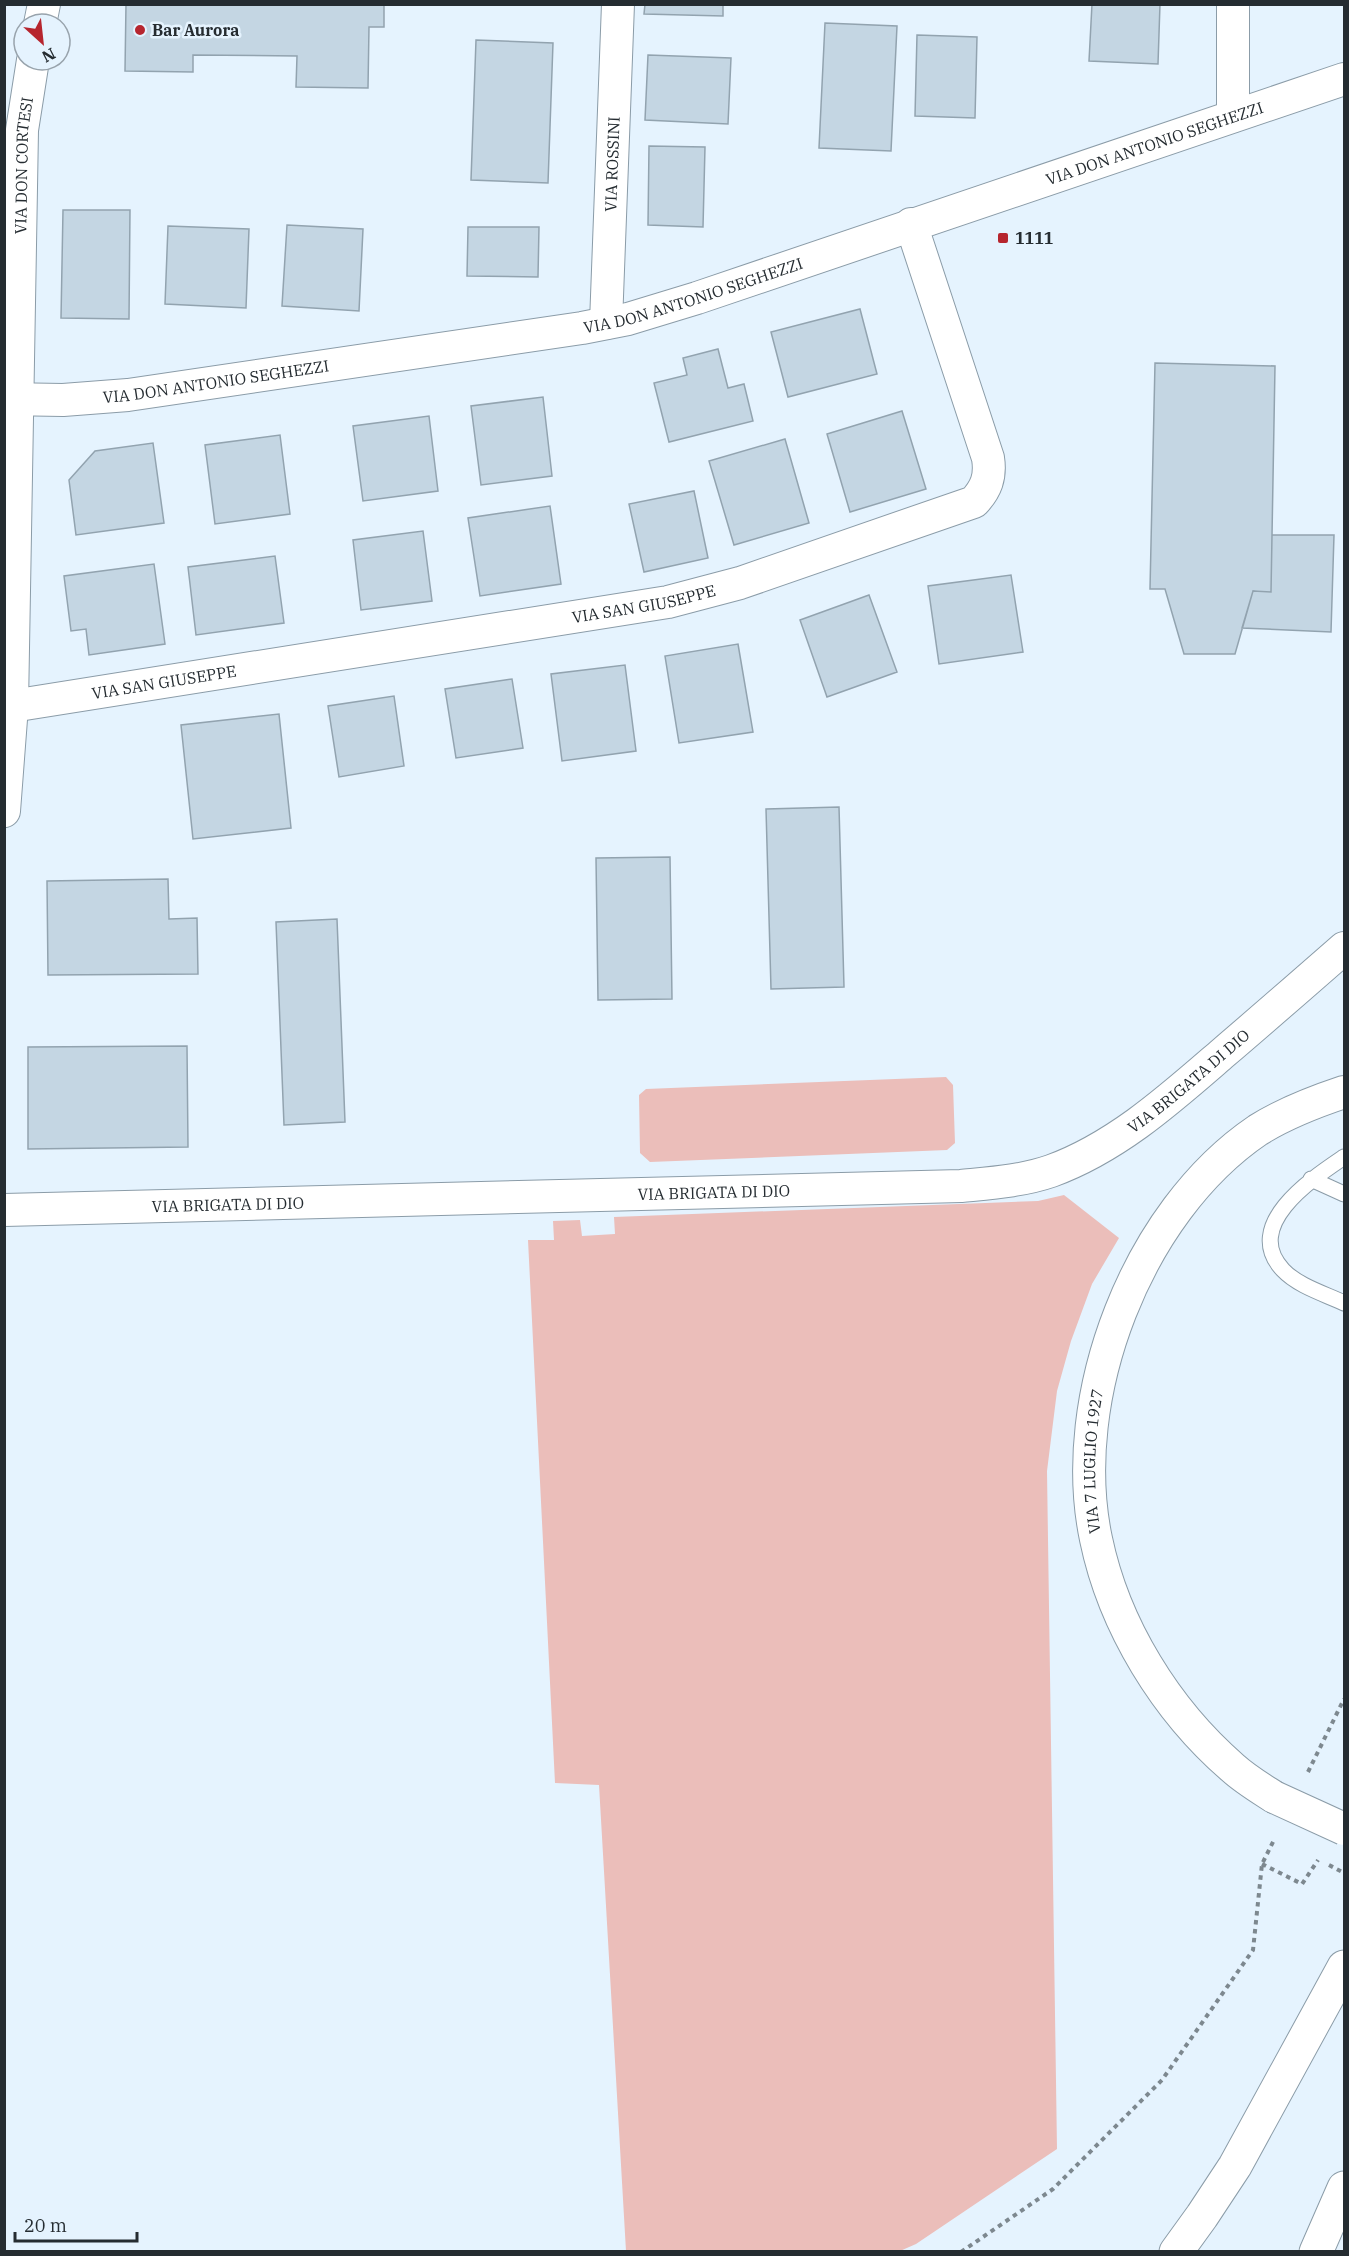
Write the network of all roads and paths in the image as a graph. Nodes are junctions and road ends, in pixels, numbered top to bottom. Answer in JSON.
{"nodes":[{"id":1,"x":618,"y":4,"type":"edge"},
{"id":2,"x":1233,"y":4,"type":"edge"},
{"id":3,"x":31,"y":72,"type":"edge"},
{"id":4,"x":1344,"y":79,"type":"edge"},
{"id":5,"x":1233,"y":116,"type":"junction"},
{"id":6,"x":911,"y":224,"type":"junction"},
{"id":7,"x":606,"y":324,"type":"junction"},
{"id":8,"x":10,"y":399,"type":"edge"},
{"id":9,"x":12,"y":705,"type":"junction"},
{"id":10,"x":4,"y":811,"type":"edge"},
{"id":11,"x":1344,"y":948,"type":"edge"},
{"id":12,"x":1344,"y":1092,"type":"edge"},
{"id":13,"x":1344,"y":1156,"type":"edge"},
{"id":14,"x":1311,"y":1179,"type":"junction"},
{"id":15,"x":1344,"y":1194,"type":"edge"},
{"id":16,"x":4,"y":1210,"type":"edge"},
{"id":17,"x":1344,"y":1303,"type":"edge"},
{"id":18,"x":1344,"y":1699,"type":"edge"},
{"id":19,"x":1303,"y":1782,"type":"dead end"},
{"id":20,"x":1344,"y":1829,"type":"edge"},
{"id":21,"x":1277,"y":1833,"type":"dead end"},
{"id":22,"x":1318,"y":1860,"type":"dead end"},
{"id":23,"x":1262,"y":1864,"type":"junction"},
{"id":24,"x":1344,"y":1966,"type":"edge"},
{"id":25,"x":1344,"y":2188,"type":"edge"},
{"id":26,"x":1202,"y":2216,"type":"junction"},
{"id":27,"x":961,"y":2252,"type":"edge"},
{"id":28,"x":1176,"y":2252,"type":"edge"},
{"id":29,"x":1186,"y":2252,"type":"edge"},
{"id":30,"x":1316,"y":2252,"type":"edge"}],
"edges":[{"from":1,"to":7,"type":"street","name":"VIA ROSSINI"},
{"from":2,"to":5,"type":"street"},
{"from":3,"to":8,"type":"street","name":"VIA DON CORTESI"},
{"from":4,"to":5,"type":"street","name":"VIA DON ANTONIO SEGHEZZI"},
{"from":5,"to":6,"type":"street","name":"VIA DON ANTONIO SEGHEZZI"},
{"from":6,"to":7,"type":"street","name":"VIA DON ANTONIO SEGHEZZI"},
{"from":6,"to":9,"type":"street","name":"VIA SAN GIUSEPPE"},
{"from":7,"to":8,"type":"street","name":"VIA DON ANTONIO SEGHEZZI"},
{"from":8,"to":9,"type":"street","name":"VIA DON CORTESI"},
{"from":9,"to":10,"type":"street","name":"VIA DON CORTESI"},
{"from":11,"to":16,"type":"street","name":"VIA BRIGATA DI DIO"},
{"from":12,"to":20,"type":"street","name":"VIA 7 LUGLIO 1927","bridge":true},
{"from":13,"to":14,"type":"lane"},
{"from":14,"to":15,"type":"lane"},
{"from":14,"to":17,"type":"lane"},
{"from":18,"to":19,"type":"path"},
{"from":21,"to":23,"type":"path"},
{"from":22,"to":23,"type":"path"},
{"from":23,"to":27,"type":"path"},
{"from":24,"to":26,"type":"highway"},
{"from":25,"to":30,"type":"highway"},
{"from":26,"to":28,"type":"highway"},
{"from":26,"to":29,"type":"lane"}]}
